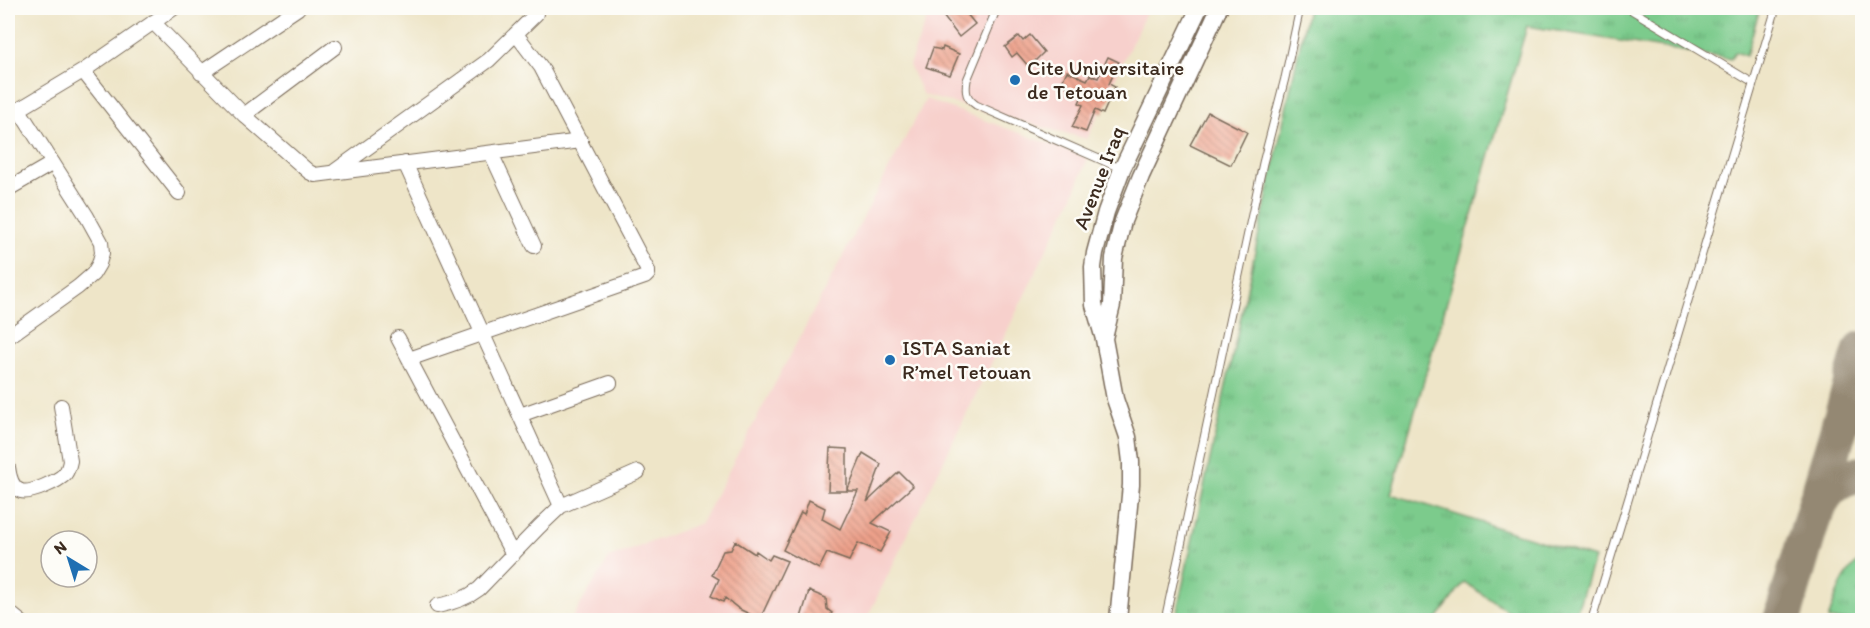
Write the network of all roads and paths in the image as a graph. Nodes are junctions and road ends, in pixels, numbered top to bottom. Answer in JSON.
{"nodes":[{"id":1,"x":174,"y":8,"type":"edge"},
{"id":2,"x":298,"y":8,"type":"edge"},
{"id":3,"x":997,"y":8,"type":"edge"},
{"id":4,"x":1199,"y":8,"type":"edge"},
{"id":5,"x":1219,"y":8,"type":"edge"},
{"id":6,"x":1300,"y":8,"type":"edge"},
{"id":7,"x":1628,"y":8,"type":"edge"},
{"id":8,"x":1776,"y":8,"type":"edge"},
{"id":9,"x":536,"y":14,"type":"dead end"},
{"id":10,"x":153,"y":22,"type":"junction"},
{"id":11,"x":516,"y":34,"type":"junction"},
{"id":12,"x":335,"y":47,"type":"dead end"},
{"id":13,"x":83,"y":71,"type":"junction"},
{"id":14,"x":201,"y":73,"type":"junction"},
{"id":15,"x":1753,"y":83,"type":"junction"},
{"id":16,"x":13,"y":113,"type":"edge"},
{"id":17,"x":244,"y":115,"type":"junction"},
{"id":18,"x":581,"y":141,"type":"junction"},
{"id":19,"x":491,"y":153,"type":"junction"},
{"id":20,"x":53,"y":163,"type":"junction"},
{"id":21,"x":405,"y":164,"type":"junction"},
{"id":22,"x":1122,"y":168,"type":"junction"},
{"id":23,"x":333,"y":173,"type":"junction"},
{"id":24,"x":8,"y":189,"type":"edge"},
{"id":25,"x":179,"y":193,"type":"dead end"},
{"id":26,"x":534,"y":246,"type":"dead end"},
{"id":27,"x":483,"y":333,"type":"junction"},
{"id":28,"x":8,"y":337,"type":"edge"},
{"id":29,"x":398,"y":338,"type":"dead end"},
{"id":30,"x":1104,"y":339,"type":"junction"},
{"id":31,"x":409,"y":359,"type":"junction"},
{"id":32,"x":610,"y":383,"type":"dead end"},
{"id":33,"x":61,"y":405,"type":"dead end"},
{"id":34,"x":520,"y":415,"type":"junction"},
{"id":35,"x":8,"y":467,"type":"edge"},
{"id":36,"x":638,"y":472,"type":"dead end"},
{"id":37,"x":561,"y":506,"type":"junction"},
{"id":38,"x":513,"y":555,"type":"junction"},
{"id":39,"x":437,"y":606,"type":"dead end"},
{"id":40,"x":8,"y":607,"type":"edge"},
{"id":41,"x":24,"y":621,"type":"edge"},
{"id":42,"x":1118,"y":621,"type":"edge"},
{"id":43,"x":1165,"y":621,"type":"edge"},
{"id":44,"x":1592,"y":621,"type":"edge"}],
"edges":[{"from":1,"to":10,"type":"street"},
{"from":2,"to":14,"type":"street"},
{"from":3,"to":22,"type":"lane"},
{"from":4,"to":22,"type":"street","name":"Avenue Iraq"},
{"from":5,"to":30,"type":"street","name":"Avenue Iraq"},
{"from":6,"to":43,"type":"lane"},
{"from":7,"to":15,"type":"lane"},
{"from":8,"to":15,"type":"lane"},
{"from":9,"to":11,"type":"street"},
{"from":10,"to":13,"type":"street"},
{"from":10,"to":14,"type":"street"},
{"from":11,"to":18,"type":"street"},
{"from":11,"to":23,"type":"street"},
{"from":12,"to":17,"type":"street"},
{"from":13,"to":16,"type":"street"},
{"from":13,"to":25,"type":"street"},
{"from":14,"to":17,"type":"street"},
{"from":15,"to":44,"type":"lane"},
{"from":16,"to":20,"type":"street"},
{"from":17,"to":23,"type":"street"},
{"from":18,"to":19,"type":"street"},
{"from":18,"to":27,"type":"street"},
{"from":19,"to":21,"type":"street"},
{"from":19,"to":26,"type":"street"},
{"from":20,"to":24,"type":"street"},
{"from":20,"to":28,"type":"street"},
{"from":21,"to":23,"type":"street"},
{"from":21,"to":27,"type":"street"},
{"from":22,"to":30,"type":"street","name":"Avenue Iraq"},
{"from":27,"to":31,"type":"street"},
{"from":27,"to":34,"type":"street"},
{"from":29,"to":31,"type":"street"},
{"from":30,"to":42,"type":"street","name":"Avenue Iraq"},
{"from":31,"to":38,"type":"street"},
{"from":32,"to":34,"type":"street"},
{"from":33,"to":35,"type":"street"},
{"from":34,"to":37,"type":"street"},
{"from":36,"to":37,"type":"street"},
{"from":37,"to":38,"type":"street"},
{"from":38,"to":39,"type":"street"},
{"from":40,"to":41,"type":"lane"}]}
